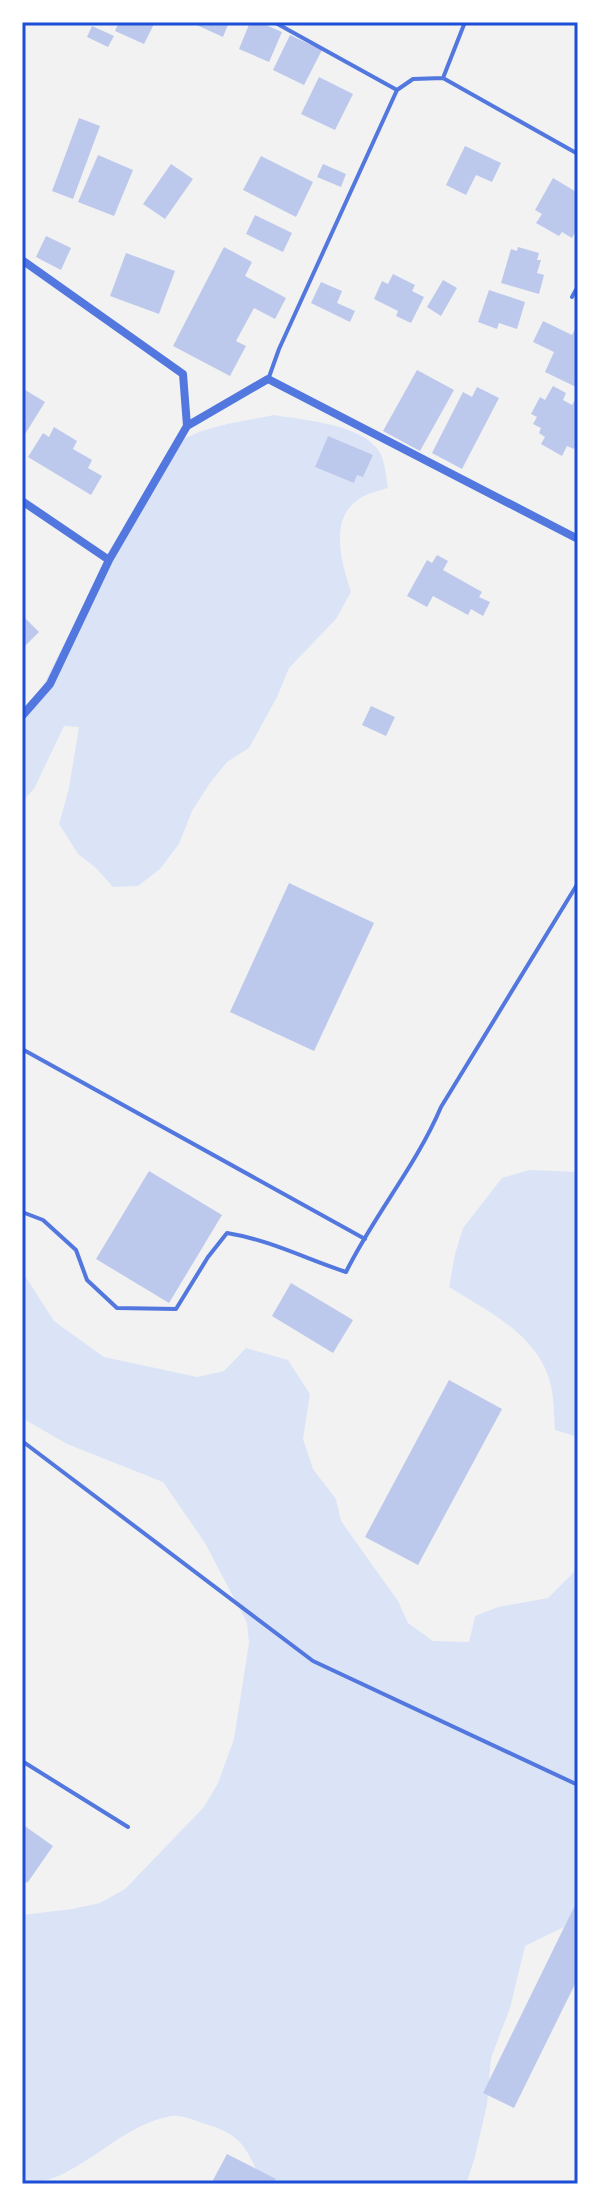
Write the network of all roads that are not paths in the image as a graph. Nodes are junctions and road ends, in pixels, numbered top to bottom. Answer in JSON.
{"nodes":[{"id":1,"x":274,"y":22,"type":"edge"},
{"id":2,"x":289,"y":22,"type":"edge"},
{"id":3,"x":465,"y":22,"type":"edge"},
{"id":4,"x":288,"y":29,"type":"junction"},
{"id":5,"x":443,"y":78,"type":"junction"},
{"id":6,"x":397,"y":90,"type":"junction"},
{"id":7,"x":578,"y":154,"type":"edge"},
{"id":8,"x":22,"y":260,"type":"edge"},
{"id":9,"x":578,"y":286,"type":"edge"},
{"id":10,"x":572,"y":297,"type":"dead end"},
{"id":11,"x":268,"y":379,"type":"junction"},
{"id":12,"x":187,"y":426,"type":"junction"},
{"id":13,"x":22,"y":501,"type":"edge"},
{"id":14,"x":578,"y":539,"type":"edge"},
{"id":15,"x":109,"y":560,"type":"junction"},
{"id":16,"x":22,"y":716,"type":"edge"},
{"id":17,"x":578,"y":883,"type":"edge"},
{"id":18,"x":22,"y":1049,"type":"edge"},
{"id":19,"x":22,"y":1212,"type":"edge"},
{"id":20,"x":365,"y":1239,"type":"junction"},
{"id":21,"x":22,"y":1441,"type":"edge"},
{"id":22,"x":22,"y":1761,"type":"edge"},
{"id":23,"x":578,"y":1785,"type":"edge"},
{"id":24,"x":128,"y":1827,"type":"dead end"}],
"edges":[{"from":1,"to":4,"type":"lane"},
{"from":2,"to":4,"type":"lane"},
{"from":3,"to":5,"type":"lane"},
{"from":4,"to":6,"type":"lane"},
{"from":5,"to":6,"type":"lane"},
{"from":5,"to":7,"type":"lane"},
{"from":6,"to":11,"type":"lane"},
{"from":8,"to":12,"type":"street"},
{"from":9,"to":10,"type":"lane"},
{"from":11,"to":12,"type":"street"},
{"from":11,"to":14,"type":"street"},
{"from":12,"to":15,"type":"street"},
{"from":13,"to":15,"type":"street"},
{"from":15,"to":16,"type":"street"},
{"from":17,"to":20,"type":"lane"},
{"from":18,"to":20,"type":"lane"},
{"from":19,"to":20,"type":"lane"},
{"from":21,"to":23,"type":"lane"},
{"from":22,"to":24,"type":"lane"}]}
